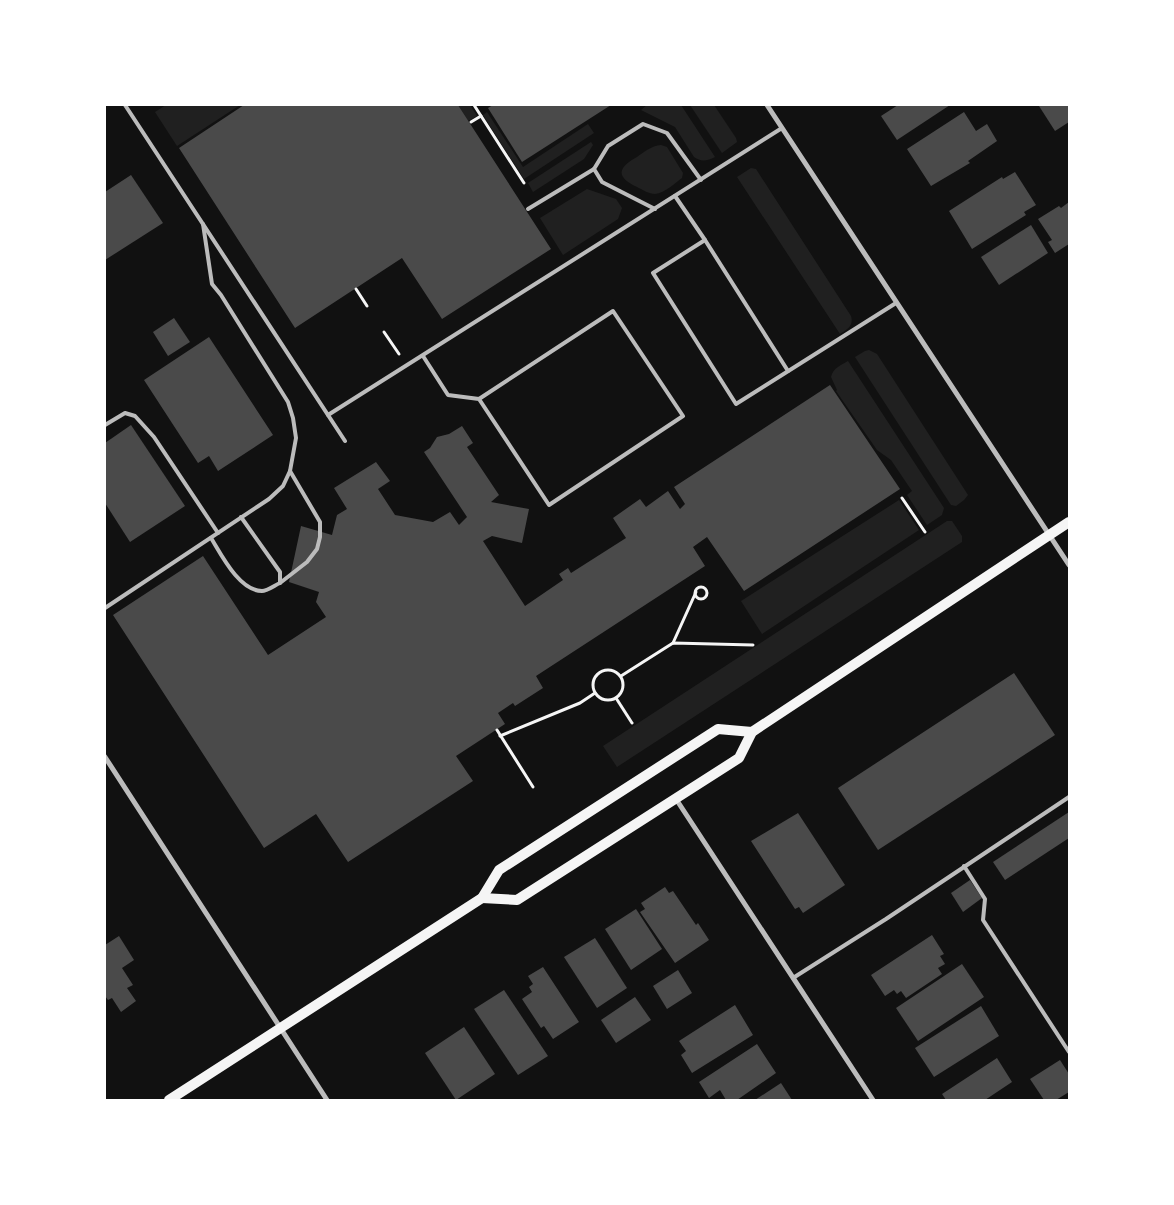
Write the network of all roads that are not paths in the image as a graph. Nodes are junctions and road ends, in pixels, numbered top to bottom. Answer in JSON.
{"nodes":[{"id":1,"x":125,"y":105,"type":"edge"},
{"id":2,"x":767,"y":105,"type":"edge"},
{"id":3,"x":782,"y":128,"type":"junction"},
{"id":4,"x":594,"y":169,"type":"junction"},
{"id":5,"x":701,"y":180,"type":"junction"},
{"id":6,"x":675,"y":196,"type":"junction"},
{"id":7,"x":528,"y":209,"type":"dead end"},
{"id":8,"x":655,"y":209,"type":"junction"},
{"id":9,"x":203,"y":224,"type":"junction"},
{"id":10,"x":705,"y":240,"type":"junction"},
{"id":11,"x":896,"y":303,"type":"junction"},
{"id":12,"x":423,"y":356,"type":"junction"},
{"id":13,"x":788,"y":371,"type":"junction"},
{"id":14,"x":479,"y":399,"type":"junction"},
{"id":15,"x":328,"y":416,"type":"junction"},
{"id":16,"x":105,"y":425,"type":"edge"},
{"id":17,"x":345,"y":441,"type":"dead end"},
{"id":18,"x":290,"y":471,"type":"junction"},
{"id":19,"x":242,"y":517,"type":"junction"},
{"id":20,"x":1069,"y":522,"type":"edge"},
{"id":21,"x":218,"y":533,"type":"junction"},
{"id":22,"x":1050,"y":534,"type":"junction"},
{"id":23,"x":211,"y":538,"type":"junction"},
{"id":24,"x":1069,"y":565,"type":"edge"},
{"id":25,"x":280,"y":583,"type":"junction"},
{"id":26,"x":105,"y":608,"type":"edge"},
{"id":27,"x":752,"y":732,"type":"junction"},
{"id":28,"x":105,"y":757,"type":"edge"},
{"id":29,"x":1069,"y":797,"type":"edge"},
{"id":30,"x":676,"y":798,"type":"junction"},
{"id":31,"x":964,"y":866,"type":"junction"},
{"id":32,"x":482,"y":898,"type":"junction"},
{"id":33,"x":793,"y":978,"type":"junction"},
{"id":34,"x":281,"y":1028,"type":"junction"},
{"id":35,"x":1069,"y":1052,"type":"edge"},
{"id":36,"x":169,"y":1100,"type":"edge"},
{"id":37,"x":328,"y":1100,"type":"edge"},
{"id":38,"x":873,"y":1100,"type":"edge"}],
"edges":[{"from":1,"to":9,"type":"lane"},
{"from":2,"to":3,"type":"street"},
{"from":3,"to":5,"type":"lane"},
{"from":3,"to":11,"type":"street"},
{"from":4,"to":5,"type":"lane"},
{"from":4,"to":7,"type":"lane"},
{"from":4,"to":8,"type":"lane"},
{"from":5,"to":6,"type":"lane"},
{"from":6,"to":8,"type":"lane"},
{"from":6,"to":10,"type":"lane"},
{"from":8,"to":12,"type":"lane"},
{"from":9,"to":15,"type":"lane"},
{"from":9,"to":18,"type":"lane"},
{"from":10,"to":13,"type":"lane"},
{"from":10,"to":13,"type":"lane"},
{"from":11,"to":13,"type":"lane"},
{"from":11,"to":22,"type":"street"},
{"from":12,"to":14,"type":"lane"},
{"from":12,"to":15,"type":"lane"},
{"from":14,"to":14,"type":"lane"},
{"from":15,"to":17,"type":"lane"},
{"from":16,"to":21,"type":"lane"},
{"from":18,"to":19,"type":"lane"},
{"from":18,"to":25,"type":"lane"},
{"from":19,"to":21,"type":"lane"},
{"from":19,"to":25,"type":"lane"},
{"from":20,"to":22,"type":"main road"},
{"from":21,"to":23,"type":"lane"},
{"from":22,"to":24,"type":"street"},
{"from":22,"to":27,"type":"main road"},
{"from":23,"to":25,"type":"lane"},
{"from":23,"to":26,"type":"lane"},
{"from":27,"to":30,"type":"main road"},
{"from":27,"to":32,"type":"main road"},
{"from":28,"to":34,"type":"street"},
{"from":29,"to":31,"type":"lane"},
{"from":30,"to":32,"type":"main road"},
{"from":30,"to":33,"type":"street"},
{"from":31,"to":33,"type":"lane"},
{"from":31,"to":35,"type":"lane"},
{"from":32,"to":34,"type":"main road"},
{"from":33,"to":38,"type":"street"},
{"from":34,"to":36,"type":"main road"},
{"from":34,"to":37,"type":"street"}]}
